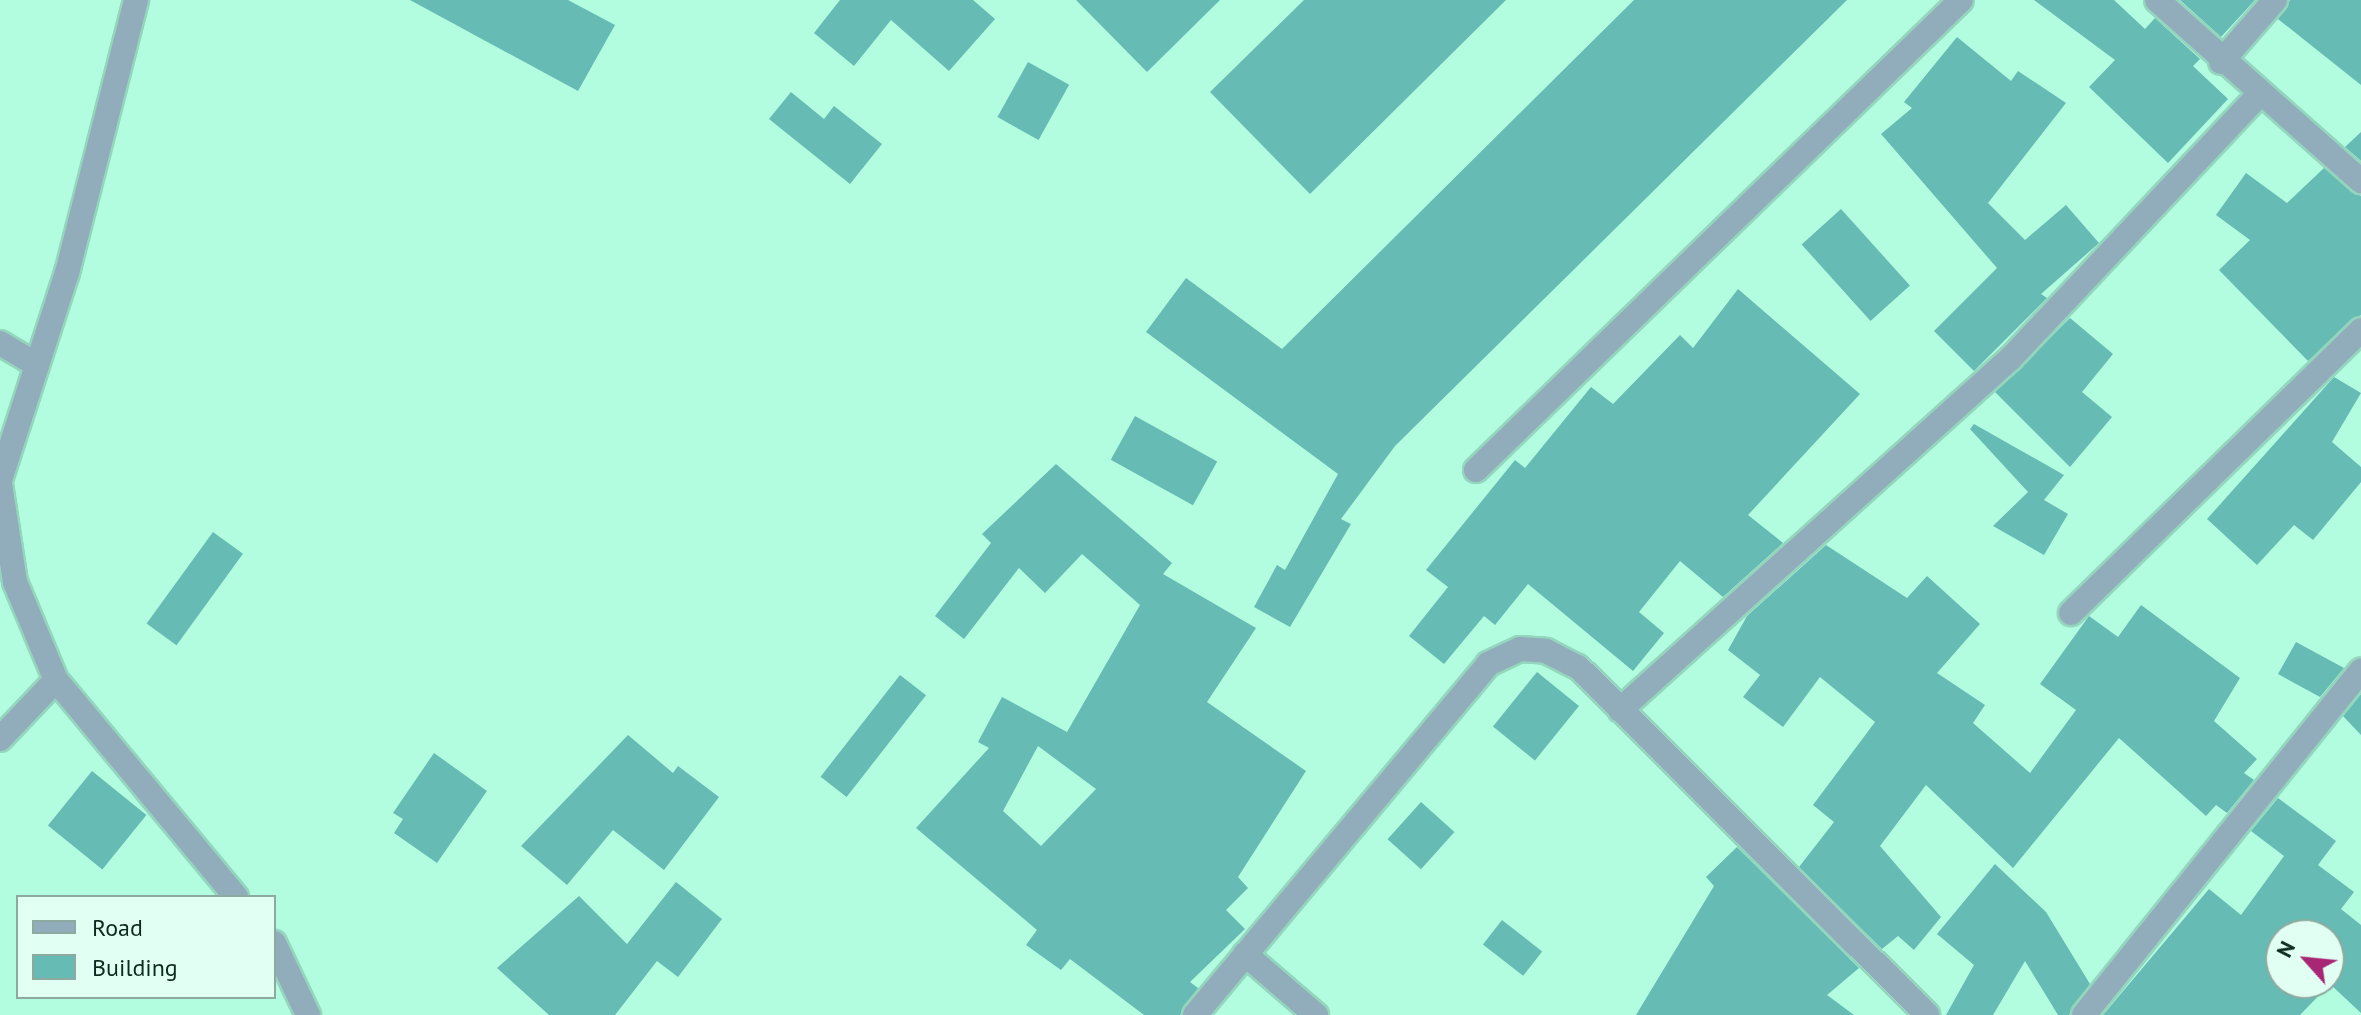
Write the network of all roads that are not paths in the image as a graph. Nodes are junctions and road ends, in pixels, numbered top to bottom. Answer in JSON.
{"nodes":[{"id":1,"x":136,"y":0,"type":"edge"},
{"id":2,"x":1961,"y":0,"type":"edge"},
{"id":3,"x":2157,"y":0,"type":"edge"},
{"id":4,"x":2275,"y":0,"type":"edge"},
{"id":5,"x":2221,"y":62,"type":"junction"},
{"id":6,"x":2260,"y":94,"type":"junction"},
{"id":7,"x":2361,"y":181,"type":"edge"},
{"id":8,"x":2361,"y":330,"type":"edge"},
{"id":9,"x":0,"y":343,"type":"edge"},
{"id":10,"x":37,"y":365,"type":"junction"},
{"id":11,"x":1476,"y":470,"type":"dead end"},
{"id":12,"x":0,"y":482,"type":"edge"},
{"id":13,"x":2071,"y":613,"type":"dead end"},
{"id":14,"x":2361,"y":670,"type":"edge"},
{"id":15,"x":56,"y":680,"type":"junction"},
{"id":16,"x":1620,"y":710,"type":"junction"},
{"id":17,"x":0,"y":739,"type":"edge"},
{"id":18,"x":234,"y":895,"type":"edge"},
{"id":19,"x":276,"y":947,"type":"edge"},
{"id":20,"x":1245,"y":954,"type":"junction"},
{"id":21,"x":308,"y":1015,"type":"edge"},
{"id":22,"x":1195,"y":1015,"type":"edge"},
{"id":23,"x":1316,"y":1015,"type":"edge"},
{"id":24,"x":1927,"y":1015,"type":"edge"},
{"id":25,"x":2084,"y":1015,"type":"edge"}],
"edges":[{"from":1,"to":10,"type":"street"},
{"from":2,"to":11,"type":"street"},
{"from":3,"to":5,"type":"street"},
{"from":4,"to":5,"type":"street"},
{"from":5,"to":6,"type":"street"},
{"from":6,"to":7,"type":"street"},
{"from":6,"to":16,"type":"street"},
{"from":8,"to":13,"type":"street"},
{"from":9,"to":10,"type":"street"},
{"from":10,"to":12,"type":"street"},
{"from":12,"to":15,"type":"street"},
{"from":14,"to":25,"type":"street"},
{"from":15,"to":17,"type":"street"},
{"from":15,"to":18,"type":"street"},
{"from":16,"to":20,"type":"street"},
{"from":16,"to":24,"type":"street"},
{"from":19,"to":21,"type":"street"},
{"from":20,"to":22,"type":"street"},
{"from":20,"to":23,"type":"street"}]}
